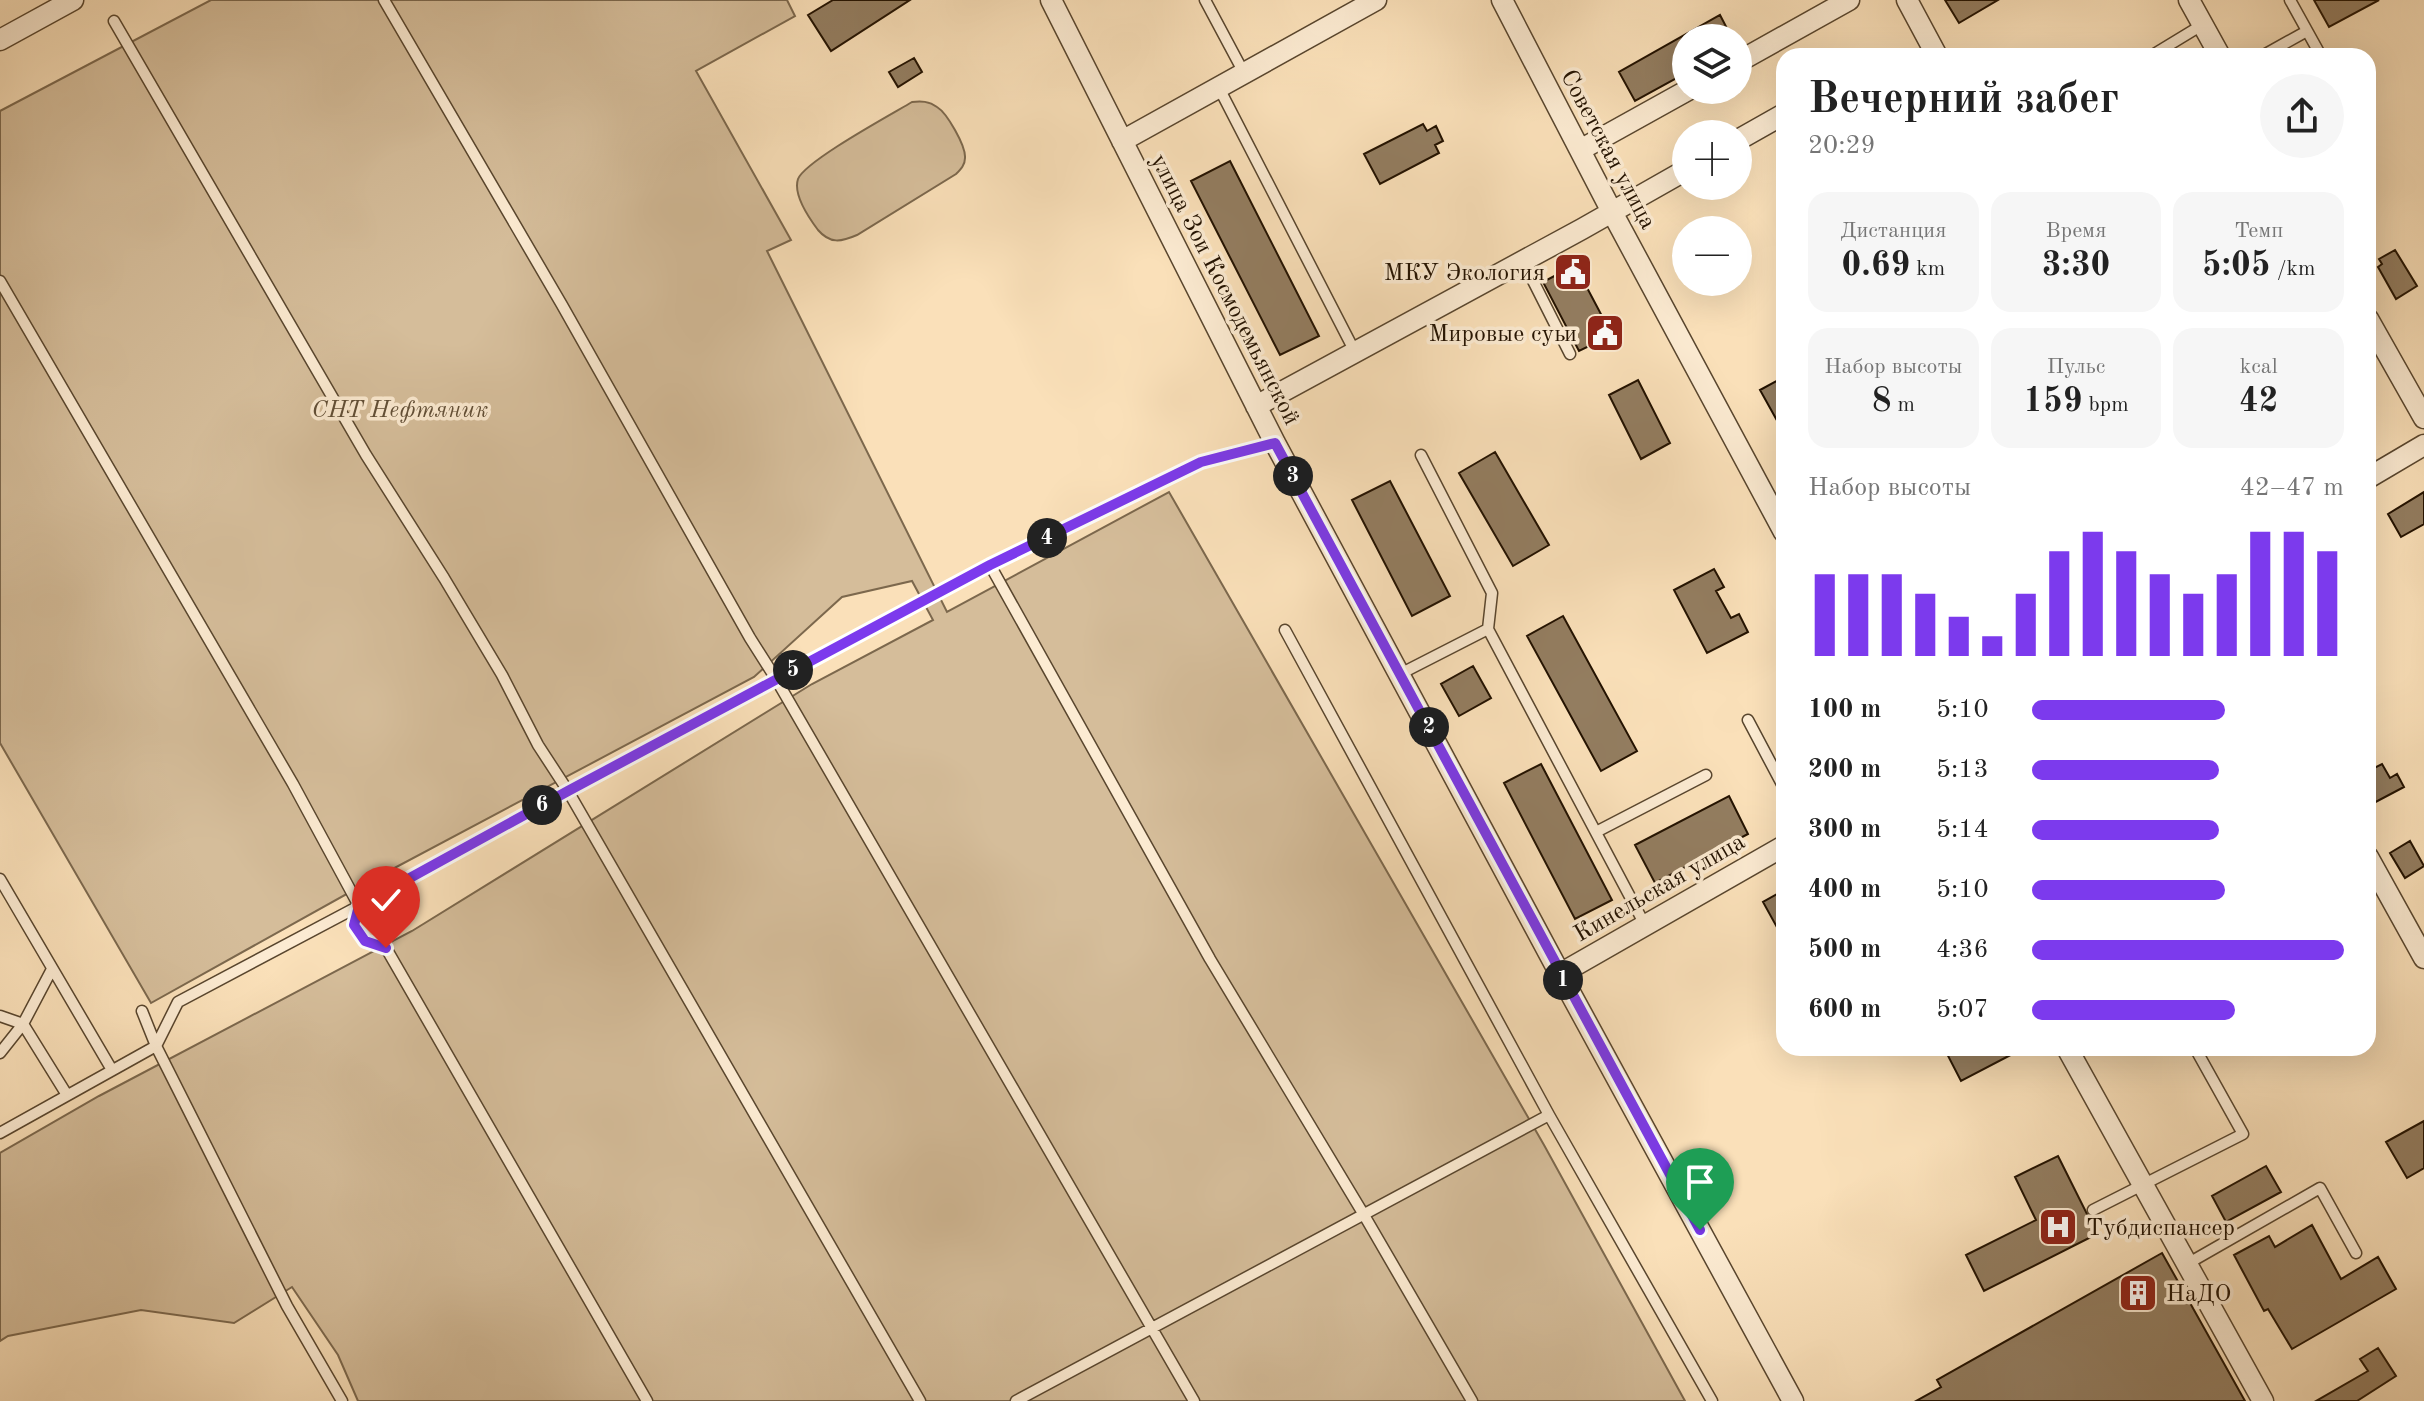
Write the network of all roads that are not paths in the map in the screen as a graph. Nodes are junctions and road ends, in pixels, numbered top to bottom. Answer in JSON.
{"nodes":[{"id":1,"x":73,"y":0,"type":"edge"},
{"id":2,"x":384,"y":0,"type":"edge"},
{"id":3,"x":1051,"y":0,"type":"edge"},
{"id":4,"x":1205,"y":0,"type":"edge"},
{"id":5,"x":1376,"y":0,"type":"edge"},
{"id":6,"x":1502,"y":0,"type":"edge"},
{"id":7,"x":1849,"y":0,"type":"edge"},
{"id":8,"x":1907,"y":0,"type":"edge"},
{"id":9,"x":2189,"y":0,"type":"edge"},
{"id":10,"x":2290,"y":0,"type":"edge"},
{"id":11,"x":114,"y":21,"type":"dead end"},
{"id":12,"x":2202,"y":25,"type":"junction"},
{"id":13,"x":2307,"y":31,"type":"junction"},
{"id":14,"x":0,"y":40,"type":"edge"},
{"id":15,"x":1933,"y":48,"type":"edge"},
{"id":16,"x":2164,"y":48,"type":"edge"},
{"id":17,"x":2215,"y":48,"type":"edge"},
{"id":18,"x":2276,"y":48,"type":"edge"},
{"id":19,"x":2317,"y":48,"type":"edge"},
{"id":20,"x":1752,"y":54,"type":"edge"},
{"id":21,"x":1244,"y":73,"type":"junction"},
{"id":22,"x":1219,"y":88,"type":"junction"},
{"id":23,"x":1672,"y":99,"type":"edge"},
{"id":24,"x":1776,"y":119,"type":"edge"},
{"id":25,"x":1752,"y":132,"type":"edge"},
{"id":26,"x":1122,"y":141,"type":"junction"},
{"id":27,"x":1580,"y":150,"type":"junction"},
{"id":28,"x":1672,"y":178,"type":"edge"},
{"id":29,"x":1612,"y":212,"type":"junction"},
{"id":30,"x":1523,"y":261,"type":"junction"},
{"id":31,"x":0,"y":281,"type":"edge"},
{"id":32,"x":2376,"y":333,"type":"edge"},
{"id":33,"x":1355,"y":352,"type":"junction"},
{"id":34,"x":1570,"y":354,"type":"dead end"},
{"id":35,"x":1256,"y":406,"type":"junction"},
{"id":36,"x":2424,"y":418,"type":"edge"},
{"id":37,"x":1275,"y":443,"type":"junction"},
{"id":38,"x":2424,"y":445,"type":"edge"},
{"id":39,"x":1421,"y":455,"type":"dead end"},
{"id":40,"x":2376,"y":473,"type":"edge"},
{"id":41,"x":1776,"y":517,"type":"edge"},
{"id":42,"x":990,"y":565,"type":"junction"},
{"id":43,"x":1488,"y":629,"type":"junction"},
{"id":44,"x":1285,"y":630,"type":"dead end"},
{"id":45,"x":1400,"y":674,"type":"junction"},
{"id":46,"x":776,"y":679,"type":"junction"},
{"id":47,"x":1748,"y":720,"type":"dead end"},
{"id":48,"x":1776,"y":773,"type":"edge"},
{"id":49,"x":1706,"y":775,"type":"dead end"},
{"id":50,"x":568,"y":791,"type":"junction"},
{"id":51,"x":1596,"y":832,"type":"junction"},
{"id":52,"x":1776,"y":851,"type":"edge"},
{"id":53,"x":2376,"y":871,"type":"edge"},
{"id":54,"x":0,"y":879,"type":"edge"},
{"id":55,"x":359,"y":906,"type":"junction"},
{"id":56,"x":1645,"y":925,"type":"junction"},
{"id":57,"x":2424,"y":958,"type":"edge"},
{"id":58,"x":52,"y":969,"type":"junction"},
{"id":59,"x":1560,"y":974,"type":"junction"},
{"id":60,"x":142,"y":1011,"type":"dead end"},
{"id":61,"x":0,"y":1016,"type":"edge"},
{"id":62,"x":23,"y":1024,"type":"junction"},
{"id":63,"x":156,"y":1046,"type":"junction"},
{"id":64,"x":0,"y":1053,"type":"edge"},
{"id":65,"x":2071,"y":1056,"type":"edge"},
{"id":66,"x":2199,"y":1056,"type":"edge"},
{"id":67,"x":112,"y":1070,"type":"junction"},
{"id":68,"x":67,"y":1095,"type":"junction"},
{"id":69,"x":1549,"y":1115,"type":"junction"},
{"id":70,"x":0,"y":1133,"type":"edge"},
{"id":71,"x":2143,"y":1184,"type":"junction"},
{"id":72,"x":2093,"y":1210,"type":"dead end"},
{"id":73,"x":1364,"y":1215,"type":"junction"},
{"id":74,"x":2356,"y":1253,"type":"dead end"},
{"id":75,"x":2187,"y":1264,"type":"junction"},
{"id":76,"x":1151,"y":1328,"type":"junction"},
{"id":77,"x":342,"y":1401,"type":"edge"},
{"id":78,"x":647,"y":1401,"type":"edge"},
{"id":79,"x":920,"y":1401,"type":"edge"},
{"id":80,"x":1016,"y":1401,"type":"edge"},
{"id":81,"x":1194,"y":1401,"type":"edge"},
{"id":82,"x":1472,"y":1401,"type":"edge"},
{"id":83,"x":1712,"y":1401,"type":"edge"},
{"id":84,"x":1793,"y":1401,"type":"edge"},
{"id":85,"x":2263,"y":1401,"type":"edge"}],
"edges":[{"from":1,"to":14,"type":"street"},
{"from":2,"to":46,"type":"lane"},
{"from":3,"to":26,"type":"street","name":"улица Зои Космодемьянской"},
{"from":4,"to":21,"type":"lane"},
{"from":5,"to":21,"type":"street"},
{"from":6,"to":27,"type":"street","name":"Советская улица"},
{"from":7,"to":20,"type":"street"},
{"from":8,"to":15,"type":"street"},
{"from":9,"to":12,"type":"street"},
{"from":10,"to":13,"type":"lane"},
{"from":11,"to":50,"type":"lane"},
{"from":12,"to":16,"type":"lane"},
{"from":12,"to":17,"type":"street"},
{"from":13,"to":18,"type":"lane"},
{"from":13,"to":19,"type":"lane"},
{"from":21,"to":22,"type":"street"},
{"from":22,"to":26,"type":"street"},
{"from":22,"to":33,"type":"lane"},
{"from":23,"to":27,"type":"street"},
{"from":24,"to":25,"type":"street"},
{"from":26,"to":35,"type":"street","name":"улица Зои Космодемьянской"},
{"from":27,"to":29,"type":"street","name":"Советская улица"},
{"from":28,"to":29,"type":"street"},
{"from":29,"to":30,"type":"street"},
{"from":29,"to":41,"type":"street","name":"Советская улица"},
{"from":30,"to":33,"type":"street"},
{"from":30,"to":34,"type":"lane"},
{"from":31,"to":55,"type":"lane"},
{"from":32,"to":36,"type":"street"},
{"from":33,"to":35,"type":"street"},
{"from":35,"to":37,"type":"street","name":"улица Зои Космодемьянской"},
{"from":37,"to":42,"type":"lane"},
{"from":37,"to":45,"type":"street","name":"улица Зои Космодемьянской"},
{"from":38,"to":40,"type":"street"},
{"from":39,"to":43,"type":"lane"},
{"from":42,"to":46,"type":"lane"},
{"from":42,"to":73,"type":"lane"},
{"from":43,"to":45,"type":"lane"},
{"from":43,"to":51,"type":"lane"},
{"from":44,"to":69,"type":"lane"},
{"from":45,"to":59,"type":"street","name":"улица Зои Космодемьянской"},
{"from":46,"to":50,"type":"lane"},
{"from":46,"to":76,"type":"lane"},
{"from":47,"to":48,"type":"lane"},
{"from":49,"to":51,"type":"lane"},
{"from":50,"to":55,"type":"lane"},
{"from":50,"to":79,"type":"lane"},
{"from":51,"to":56,"type":"lane"},
{"from":52,"to":56,"type":"street","name":"Кинельская улица"},
{"from":53,"to":57,"type":"street"},
{"from":54,"to":58,"type":"lane"},
{"from":55,"to":63,"type":"lane"},
{"from":55,"to":78,"type":"lane"},
{"from":56,"to":59,"type":"street","name":"Кинельская улица"},
{"from":58,"to":62,"type":"lane"},
{"from":58,"to":67,"type":"lane"},
{"from":59,"to":84,"type":"street","name":"улица Зои Космодемьянской"},
{"from":60,"to":63,"type":"lane"},
{"from":61,"to":62,"type":"lane"},
{"from":62,"to":64,"type":"lane"},
{"from":62,"to":68,"type":"lane"},
{"from":63,"to":67,"type":"lane"},
{"from":63,"to":77,"type":"lane"},
{"from":65,"to":71,"type":"street"},
{"from":66,"to":71,"type":"lane"},
{"from":67,"to":68,"type":"lane"},
{"from":68,"to":70,"type":"lane"},
{"from":69,"to":73,"type":"lane"},
{"from":69,"to":83,"type":"lane"},
{"from":71,"to":72,"type":"lane"},
{"from":71,"to":75,"type":"street"},
{"from":73,"to":76,"type":"lane"},
{"from":73,"to":82,"type":"lane"},
{"from":74,"to":75,"type":"lane"},
{"from":75,"to":85,"type":"street"},
{"from":76,"to":80,"type":"lane"},
{"from":76,"to":81,"type":"lane"}]}
